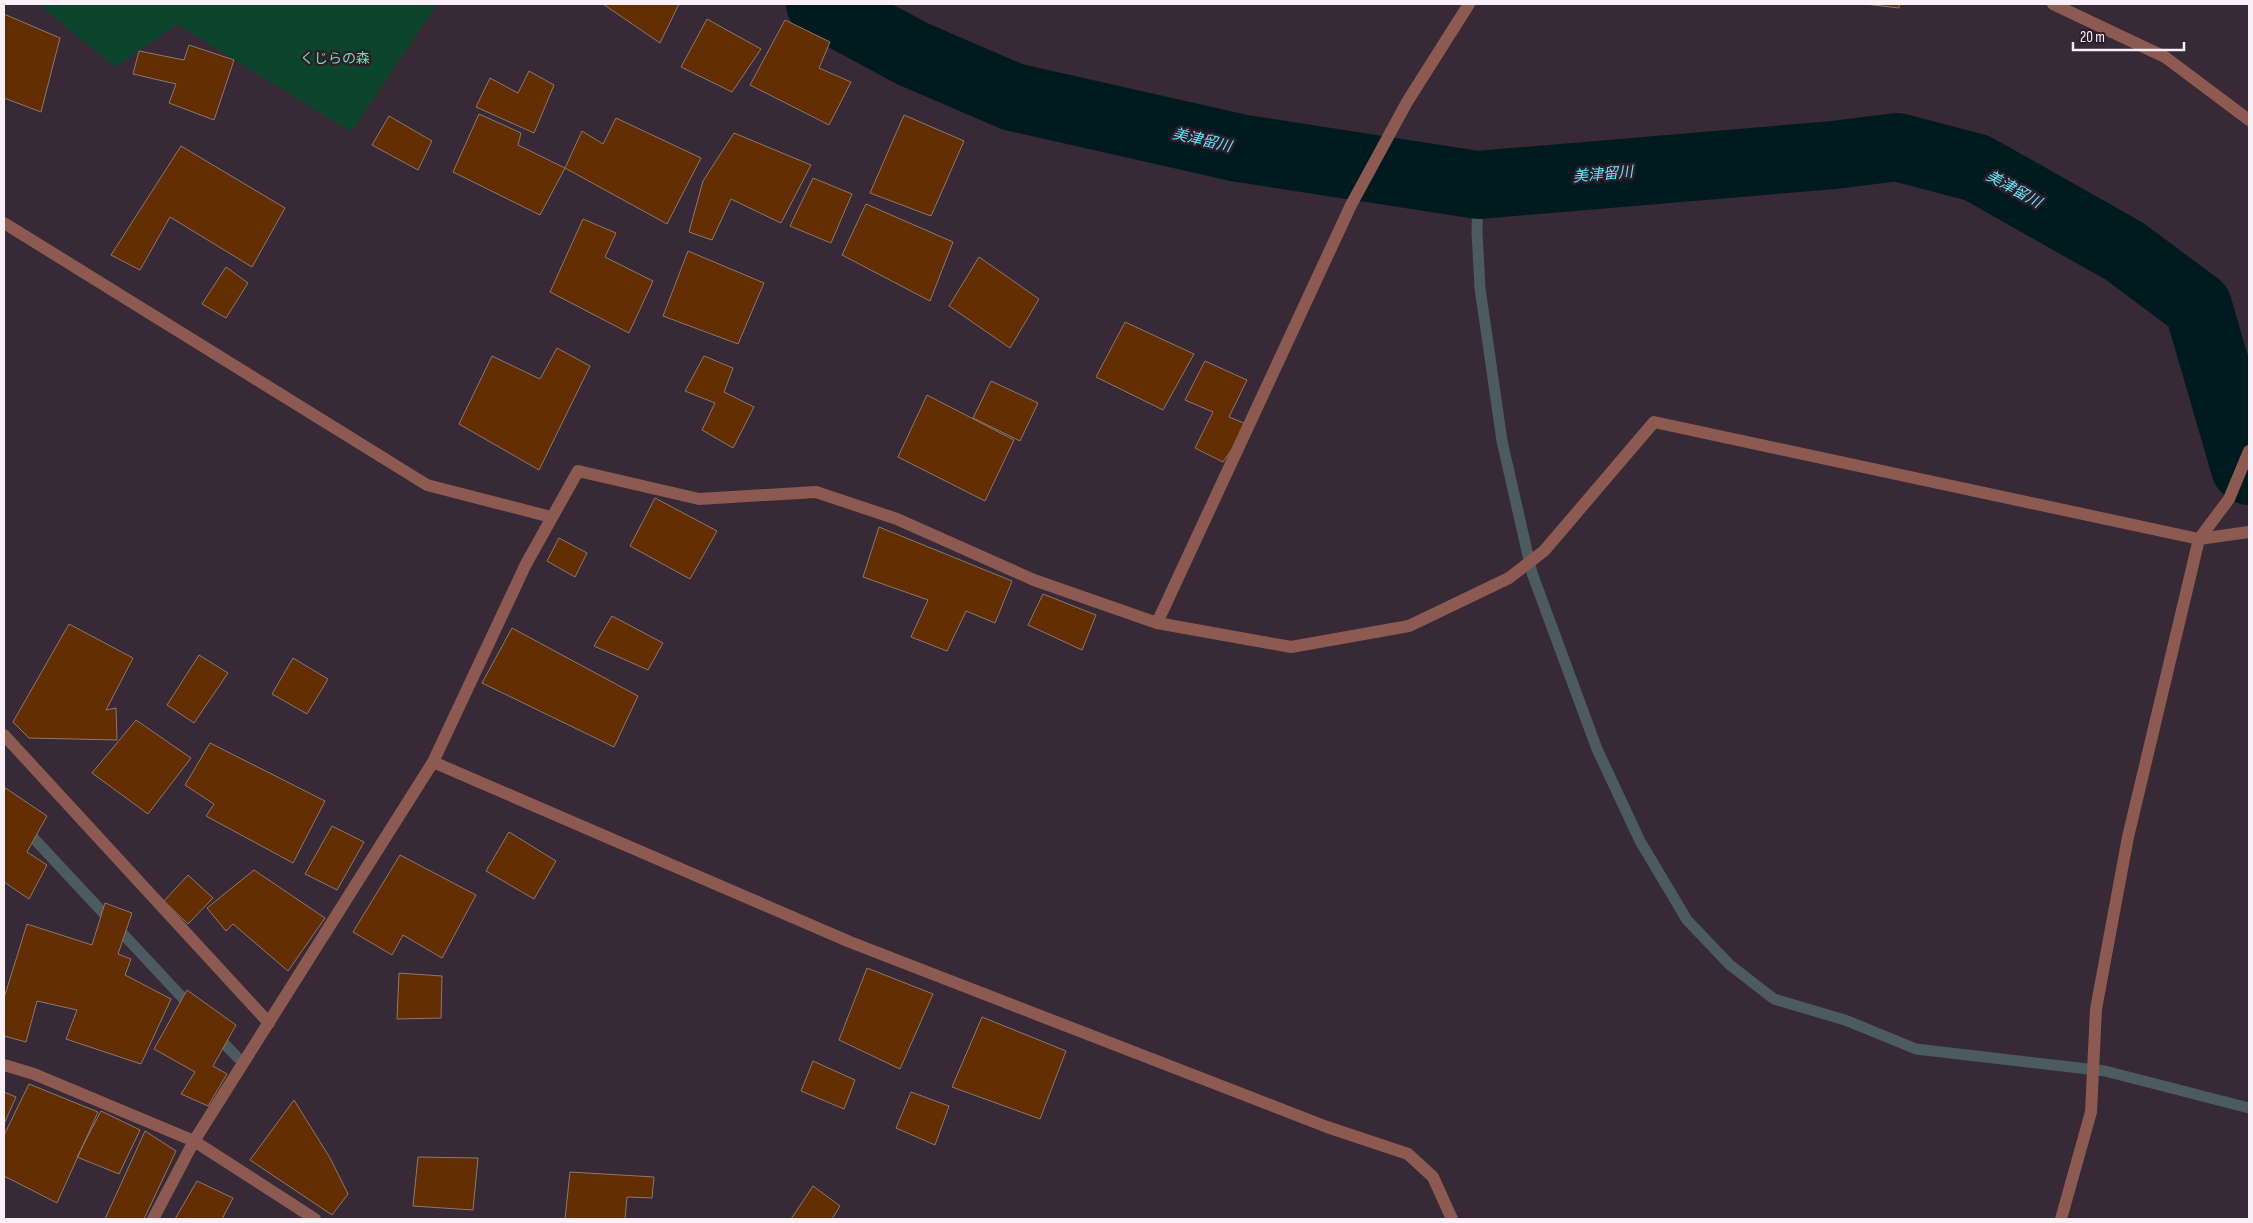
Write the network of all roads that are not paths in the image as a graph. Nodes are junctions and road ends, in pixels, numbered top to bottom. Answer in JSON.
{"nodes":[{"id":1,"x":1468,"y":4,"type":"edge"},
{"id":2,"x":2053,"y":4,"type":"edge"},
{"id":3,"x":2249,"y":120,"type":"edge"},
{"id":4,"x":4,"y":223,"type":"edge"},
{"id":5,"x":2249,"y":452,"type":"edge"},
{"id":6,"x":551,"y":517,"type":"junction"},
{"id":7,"x":2249,"y":532,"type":"edge"},
{"id":8,"x":2199,"y":539,"type":"junction"},
{"id":9,"x":1157,"y":623,"type":"junction"},
{"id":10,"x":4,"y":735,"type":"edge"},
{"id":11,"x":433,"y":762,"type":"junction"},
{"id":12,"x":268,"y":1023,"type":"junction"},
{"id":13,"x":4,"y":1065,"type":"edge"},
{"id":14,"x":194,"y":1141,"type":"junction"},
{"id":15,"x":153,"y":1219,"type":"edge"},
{"id":16,"x":315,"y":1219,"type":"edge"},
{"id":17,"x":1452,"y":1219,"type":"edge"},
{"id":18,"x":2061,"y":1219,"type":"edge"}],
"edges":[{"from":1,"to":9,"type":"street"},
{"from":2,"to":3,"type":"street"},
{"from":4,"to":6,"type":"street"},
{"from":5,"to":8,"type":"street"},
{"from":6,"to":9,"type":"street"},
{"from":6,"to":11,"type":"street"},
{"from":7,"to":8,"type":"street"},
{"from":8,"to":9,"type":"street"},
{"from":8,"to":18,"type":"street"},
{"from":10,"to":12,"type":"street"},
{"from":11,"to":12,"type":"street"},
{"from":11,"to":17,"type":"street"},
{"from":12,"to":14,"type":"street"},
{"from":13,"to":14,"type":"street"},
{"from":14,"to":15,"type":"street"},
{"from":14,"to":16,"type":"street"}]}
